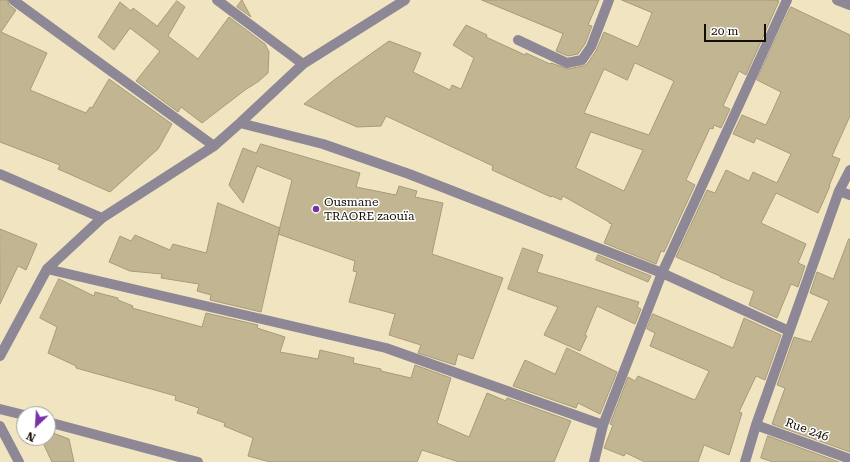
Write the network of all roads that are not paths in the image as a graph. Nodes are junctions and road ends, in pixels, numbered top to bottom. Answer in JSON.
{"nodes":[{"id":1,"x":13,"y":0,"type":"edge"},
{"id":2,"x":217,"y":0,"type":"edge"},
{"id":3,"x":405,"y":0,"type":"edge"},
{"id":4,"x":609,"y":0,"type":"edge"},
{"id":5,"x":787,"y":0,"type":"edge"},
{"id":6,"x":837,"y":0,"type":"edge"},
{"id":7,"x":850,"y":5,"type":"edge"},
{"id":8,"x":518,"y":40,"type":"dead end"},
{"id":9,"x":303,"y":64,"type":"junction"},
{"id":10,"x":240,"y":123,"type":"junction"},
{"id":11,"x":214,"y":146,"type":"junction"},
{"id":12,"x":850,"y":170,"type":"edge"},
{"id":13,"x":0,"y":174,"type":"edge"},
{"id":14,"x":839,"y":191,"type":"junction"},
{"id":15,"x":850,"y":195,"type":"edge"},
{"id":16,"x":102,"y":218,"type":"junction"},
{"id":17,"x":47,"y":269,"type":"junction"},
{"id":18,"x":662,"y":273,"type":"junction"},
{"id":19,"x":789,"y":331,"type":"junction"},
{"id":20,"x":0,"y":356,"type":"edge"},
{"id":21,"x":0,"y":409,"type":"edge"},
{"id":22,"x":16,"y":413,"type":"edge"},
{"id":23,"x":56,"y":424,"type":"edge"},
{"id":24,"x":603,"y":425,"type":"junction"},
{"id":25,"x":756,"y":425,"type":"junction"},
{"id":26,"x":0,"y":426,"type":"edge"},
{"id":27,"x":850,"y":459,"type":"edge"},
{"id":28,"x":19,"y":462,"type":"edge"},
{"id":29,"x":198,"y":462,"type":"edge"},
{"id":30,"x":594,"y":462,"type":"edge"},
{"id":31,"x":745,"y":462,"type":"edge"}],
"edges":[{"from":1,"to":11,"type":"street"},
{"from":2,"to":9,"type":"street"},
{"from":3,"to":9,"type":"street"},
{"from":4,"to":8,"type":"street"},
{"from":5,"to":18,"type":"street"},
{"from":6,"to":7,"type":"street"},
{"from":9,"to":10,"type":"street"},
{"from":10,"to":11,"type":"street"},
{"from":10,"to":18,"type":"street"},
{"from":11,"to":16,"type":"street"},
{"from":12,"to":14,"type":"street"},
{"from":13,"to":16,"type":"street"},
{"from":14,"to":15,"type":"street"},
{"from":14,"to":19,"type":"street"},
{"from":16,"to":17,"type":"street"},
{"from":17,"to":20,"type":"street"},
{"from":17,"to":24,"type":"street"},
{"from":18,"to":19,"type":"street"},
{"from":18,"to":24,"type":"street"},
{"from":19,"to":25,"type":"street"},
{"from":21,"to":22,"type":"street"},
{"from":23,"to":29,"type":"street"},
{"from":24,"to":30,"type":"street"},
{"from":25,"to":27,"type":"street","name":"Rue 246"},
{"from":25,"to":31,"type":"street"},
{"from":26,"to":28,"type":"street"}]}
